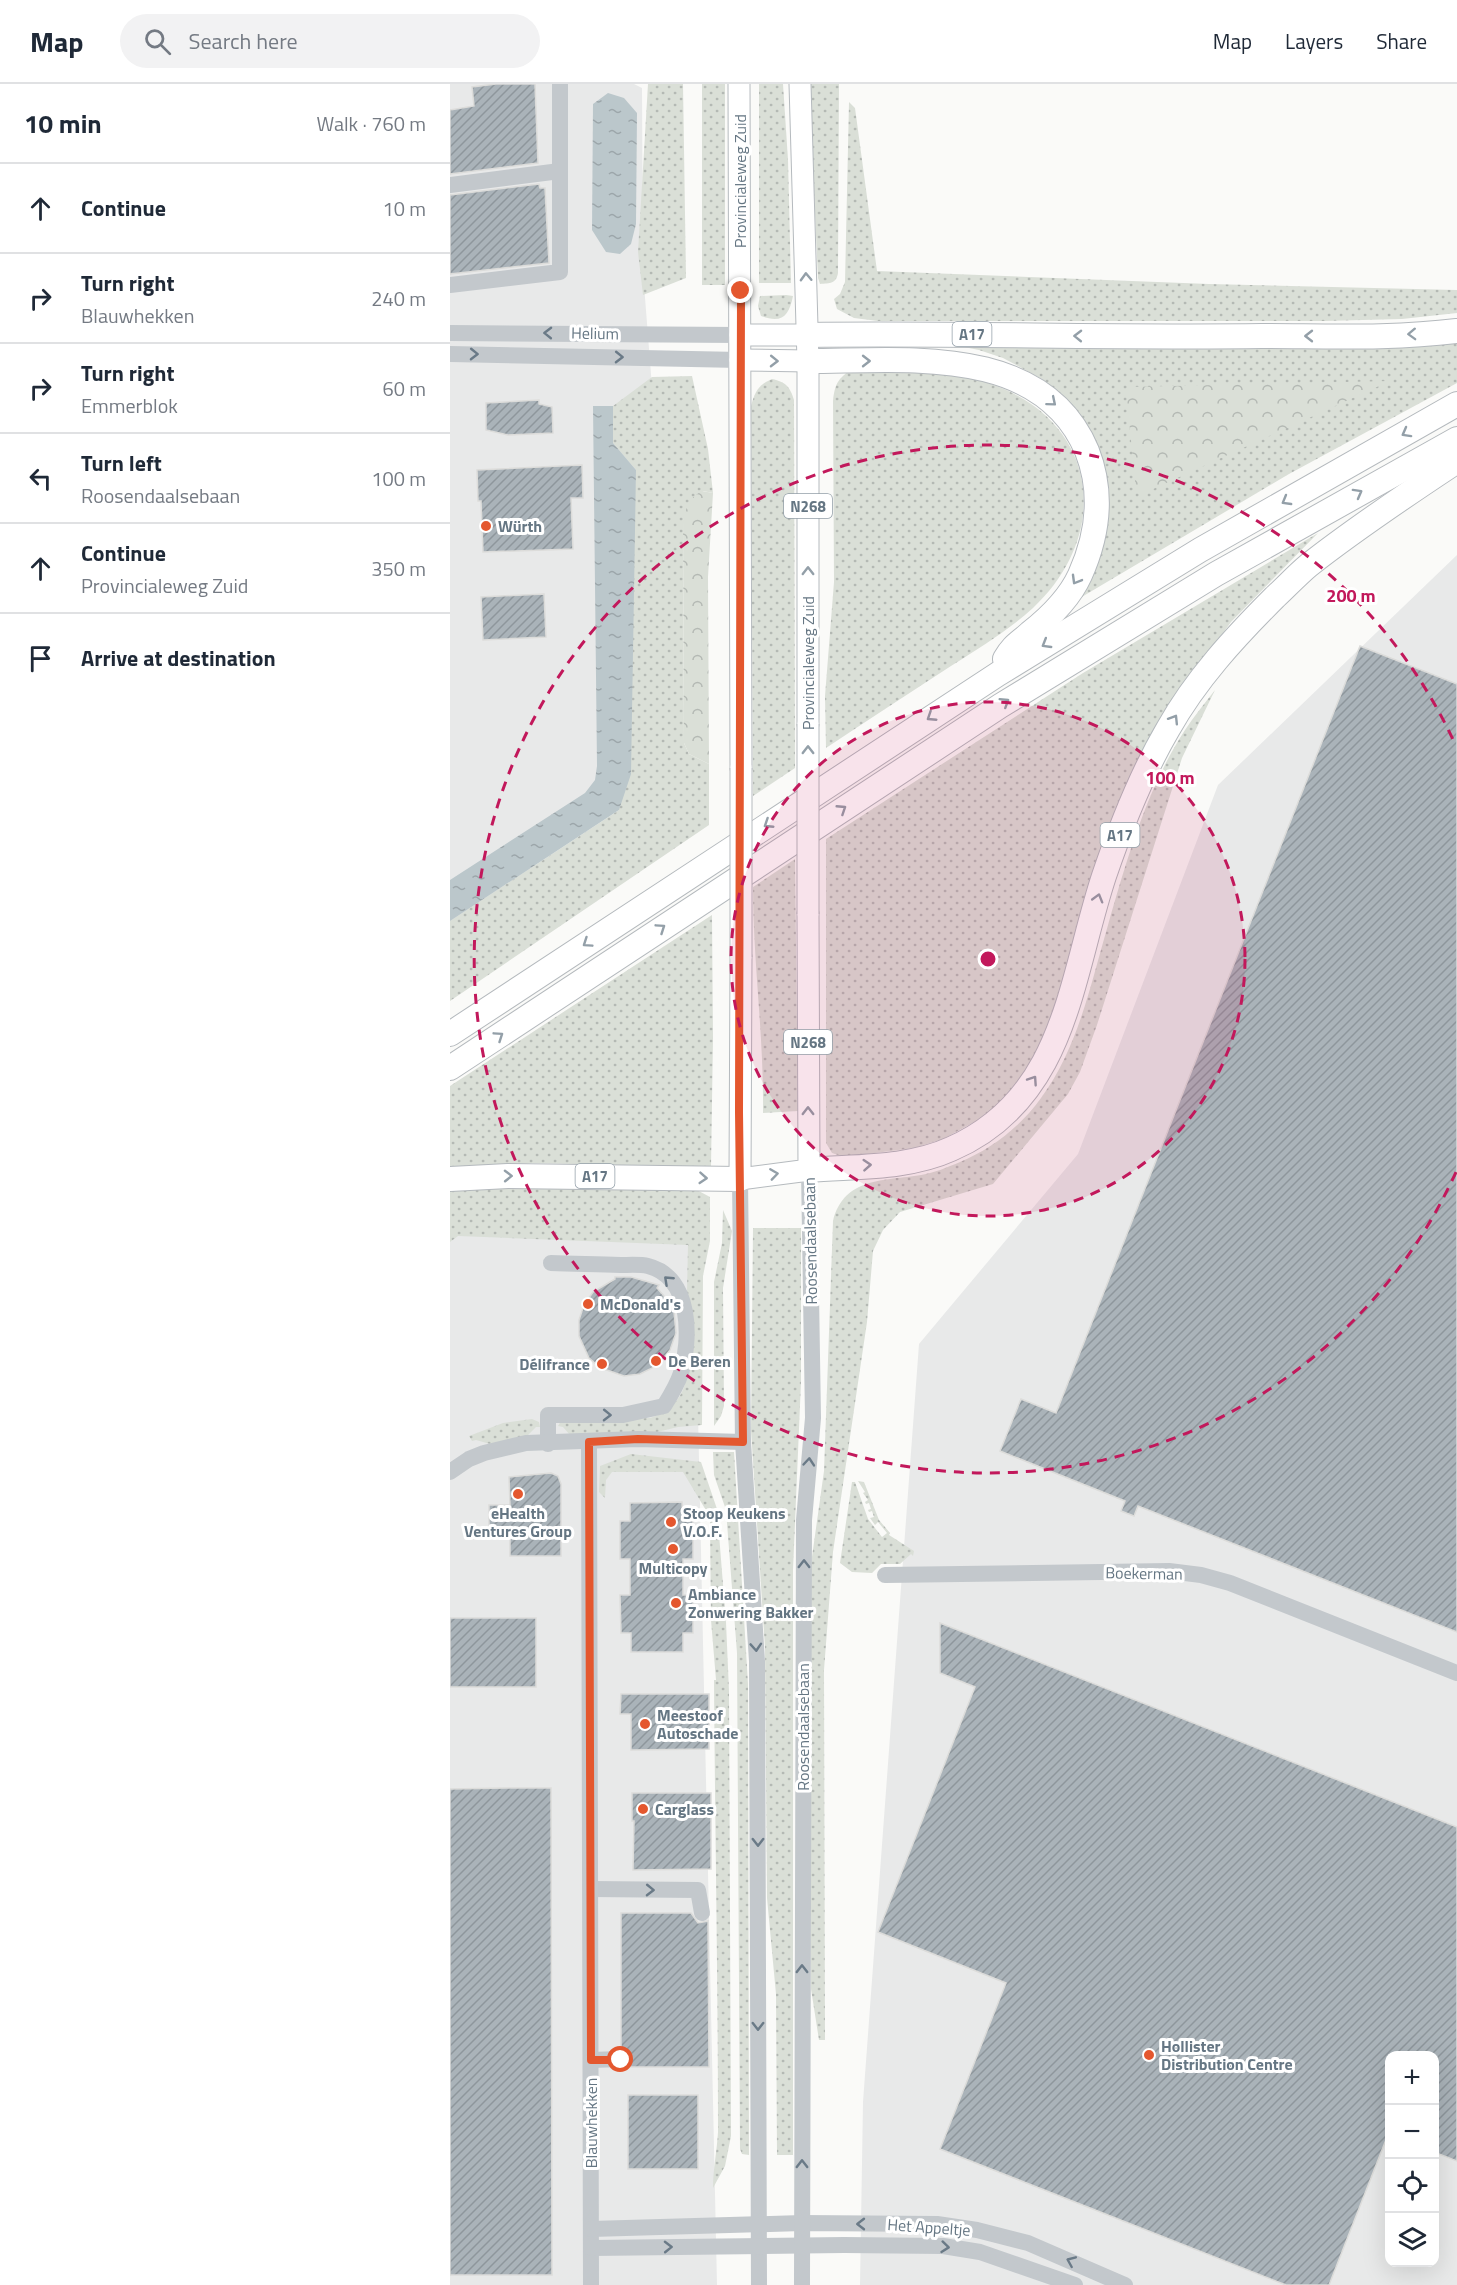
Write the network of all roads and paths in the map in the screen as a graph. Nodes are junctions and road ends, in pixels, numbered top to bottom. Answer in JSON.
{"nodes":[{"id":1,"x":560,"y":84,"type":"edge"},
{"id":2,"x":740,"y":84,"type":"edge"},
{"id":3,"x":800,"y":84,"type":"edge"},
{"id":4,"x":560,"y":171,"type":"junction"},
{"id":5,"x":450,"y":185,"type":"edge"},
{"id":6,"x":450,"y":285,"type":"edge"},
{"id":7,"x":1457,"y":331,"type":"edge"},
{"id":8,"x":450,"y":333,"type":"edge"},
{"id":9,"x":740,"y":335,"type":"junction"},
{"id":10,"x":807,"y":335,"type":"junction"},
{"id":11,"x":450,"y":354,"type":"edge"},
{"id":12,"x":740,"y":360,"type":"junction"},
{"id":13,"x":808,"y":361,"type":"junction"},
{"id":14,"x":1457,"y":404,"type":"edge"},
{"id":15,"x":1457,"y":439,"type":"edge"},
{"id":16,"x":1457,"y":461,"type":"edge"},
{"id":17,"x":998,"y":674,"type":"junction"},
{"id":18,"x":450,"y":1034,"type":"edge"},
{"id":19,"x":450,"y":1068,"type":"edge"},
{"id":20,"x":808,"y":1170,"type":"junction"},
{"id":21,"x":450,"y":1179,"type":"edge"},
{"id":22,"x":740,"y":1179,"type":"junction"},
{"id":23,"x":551,"y":1263,"type":"dead end"},
{"id":24,"x":589,"y":1442,"type":"junction"},
{"id":25,"x":743,"y":1442,"type":"junction"},
{"id":26,"x":548,"y":1443,"type":"junction"},
{"id":27,"x":450,"y":1472,"type":"edge"},
{"id":28,"x":885,"y":1575,"type":"dead end"},
{"id":29,"x":1457,"y":1673,"type":"edge"},
{"id":30,"x":591,"y":1889,"type":"junction"},
{"id":31,"x":702,"y":1913,"type":"dead end"},
{"id":32,"x":591,"y":2060,"type":"junction"},
{"id":33,"x":621,"y":2060,"type":"dead end"},
{"id":34,"x":802,"y":2223,"type":"junction"},
{"id":35,"x":759,"y":2224,"type":"junction"},
{"id":36,"x":591,"y":2229,"type":"junction"},
{"id":37,"x":759,"y":2245,"type":"junction"},
{"id":38,"x":802,"y":2245,"type":"junction"},
{"id":39,"x":591,"y":2248,"type":"junction"},
{"id":40,"x":591,"y":2285,"type":"edge"},
{"id":41,"x":759,"y":2285,"type":"edge"},
{"id":42,"x":802,"y":2285,"type":"edge"},
{"id":43,"x":1075,"y":2285,"type":"edge"},
{"id":44,"x":1125,"y":2285,"type":"edge"}],
"edges":[{"from":1,"to":4,"type":"street"},
{"from":2,"to":9,"type":"main road","name":"Provincialeweg Zuid"},
{"from":10,"to":3,"type":"main road","name":"Provincialeweg Zuid","number":"N268","one_way":true},
{"from":4,"to":5,"type":"street"},
{"from":4,"to":6,"type":"street"},
{"from":7,"to":10,"type":"highway","number":"A17","one_way":true},
{"from":9,"to":8,"type":"street","name":"Helium","one_way":true},
{"from":9,"to":10,"type":"main road"},
{"from":9,"to":12,"type":"main road","name":"Provincialeweg Zuid"},
{"from":10,"to":13,"type":"main road","name":"Provincialeweg Zuid","number":"N268"},
{"from":11,"to":12,"type":"street","name":"Helium","one_way":true},
{"from":12,"to":13,"type":"main road","one_way":true},
{"from":12,"to":22,"type":"main road","name":"Provincialeweg Zuid","bridge":true},
{"from":13,"to":17,"type":"highway","number":"A17","one_way":true},
{"from":20,"to":13,"type":"main road","name":"Provincialeweg Zuid","number":"N268","one_way":true,"bridge":true},
{"from":14,"to":17,"type":"highway","number":"A17","one_way":true},
{"from":19,"to":15,"type":"highway","one_way":true},
{"from":20,"to":16,"type":"highway","number":"A17","one_way":true},
{"from":17,"to":18,"type":"highway","number":"A17","one_way":true},
{"from":22,"to":20,"type":"main road","one_way":true},
{"from":34,"to":20,"type":"street","name":"Roosendaalsebaan","number":"N268","one_way":true},
{"from":21,"to":22,"type":"highway","number":"A17","one_way":true},
{"from":22,"to":25,"type":"street"},
{"from":26,"to":23,"type":"street","one_way":true},
{"from":24,"to":25,"type":"street"},
{"from":24,"to":26,"type":"street"},
{"from":24,"to":30,"type":"street","name":"Blauwhekken"},
{"from":25,"to":35,"type":"street","one_way":true},
{"from":26,"to":27,"type":"street"},
{"from":28,"to":29,"type":"street","name":"Boekerman"},
{"from":30,"to":31,"type":"street","one_way":true},
{"from":30,"to":32,"type":"street","name":"Blauwhekken"},
{"from":32,"to":33,"type":"street"},
{"from":32,"to":36,"type":"street","name":"Blauwhekken"},
{"from":34,"to":35,"type":"street","name":"Het Appeltje"},
{"from":34,"to":38,"type":"street","name":"Roosendaalsebaan"},
{"from":44,"to":34,"type":"street","name":"Het Appeltje","one_way":true},
{"from":35,"to":36,"type":"street"},
{"from":35,"to":37,"type":"street"},
{"from":36,"to":39,"type":"street","name":"Blauwhekken"},
{"from":37,"to":38,"type":"street"},
{"from":39,"to":37,"type":"street","one_way":true},
{"from":37,"to":41,"type":"street"},
{"from":38,"to":42,"type":"street","name":"Roosendaalsebaan"},
{"from":38,"to":43,"type":"street","name":"Het Appeltje","one_way":true},
{"from":39,"to":40,"type":"street","name":"Blauwhekken"}]}
